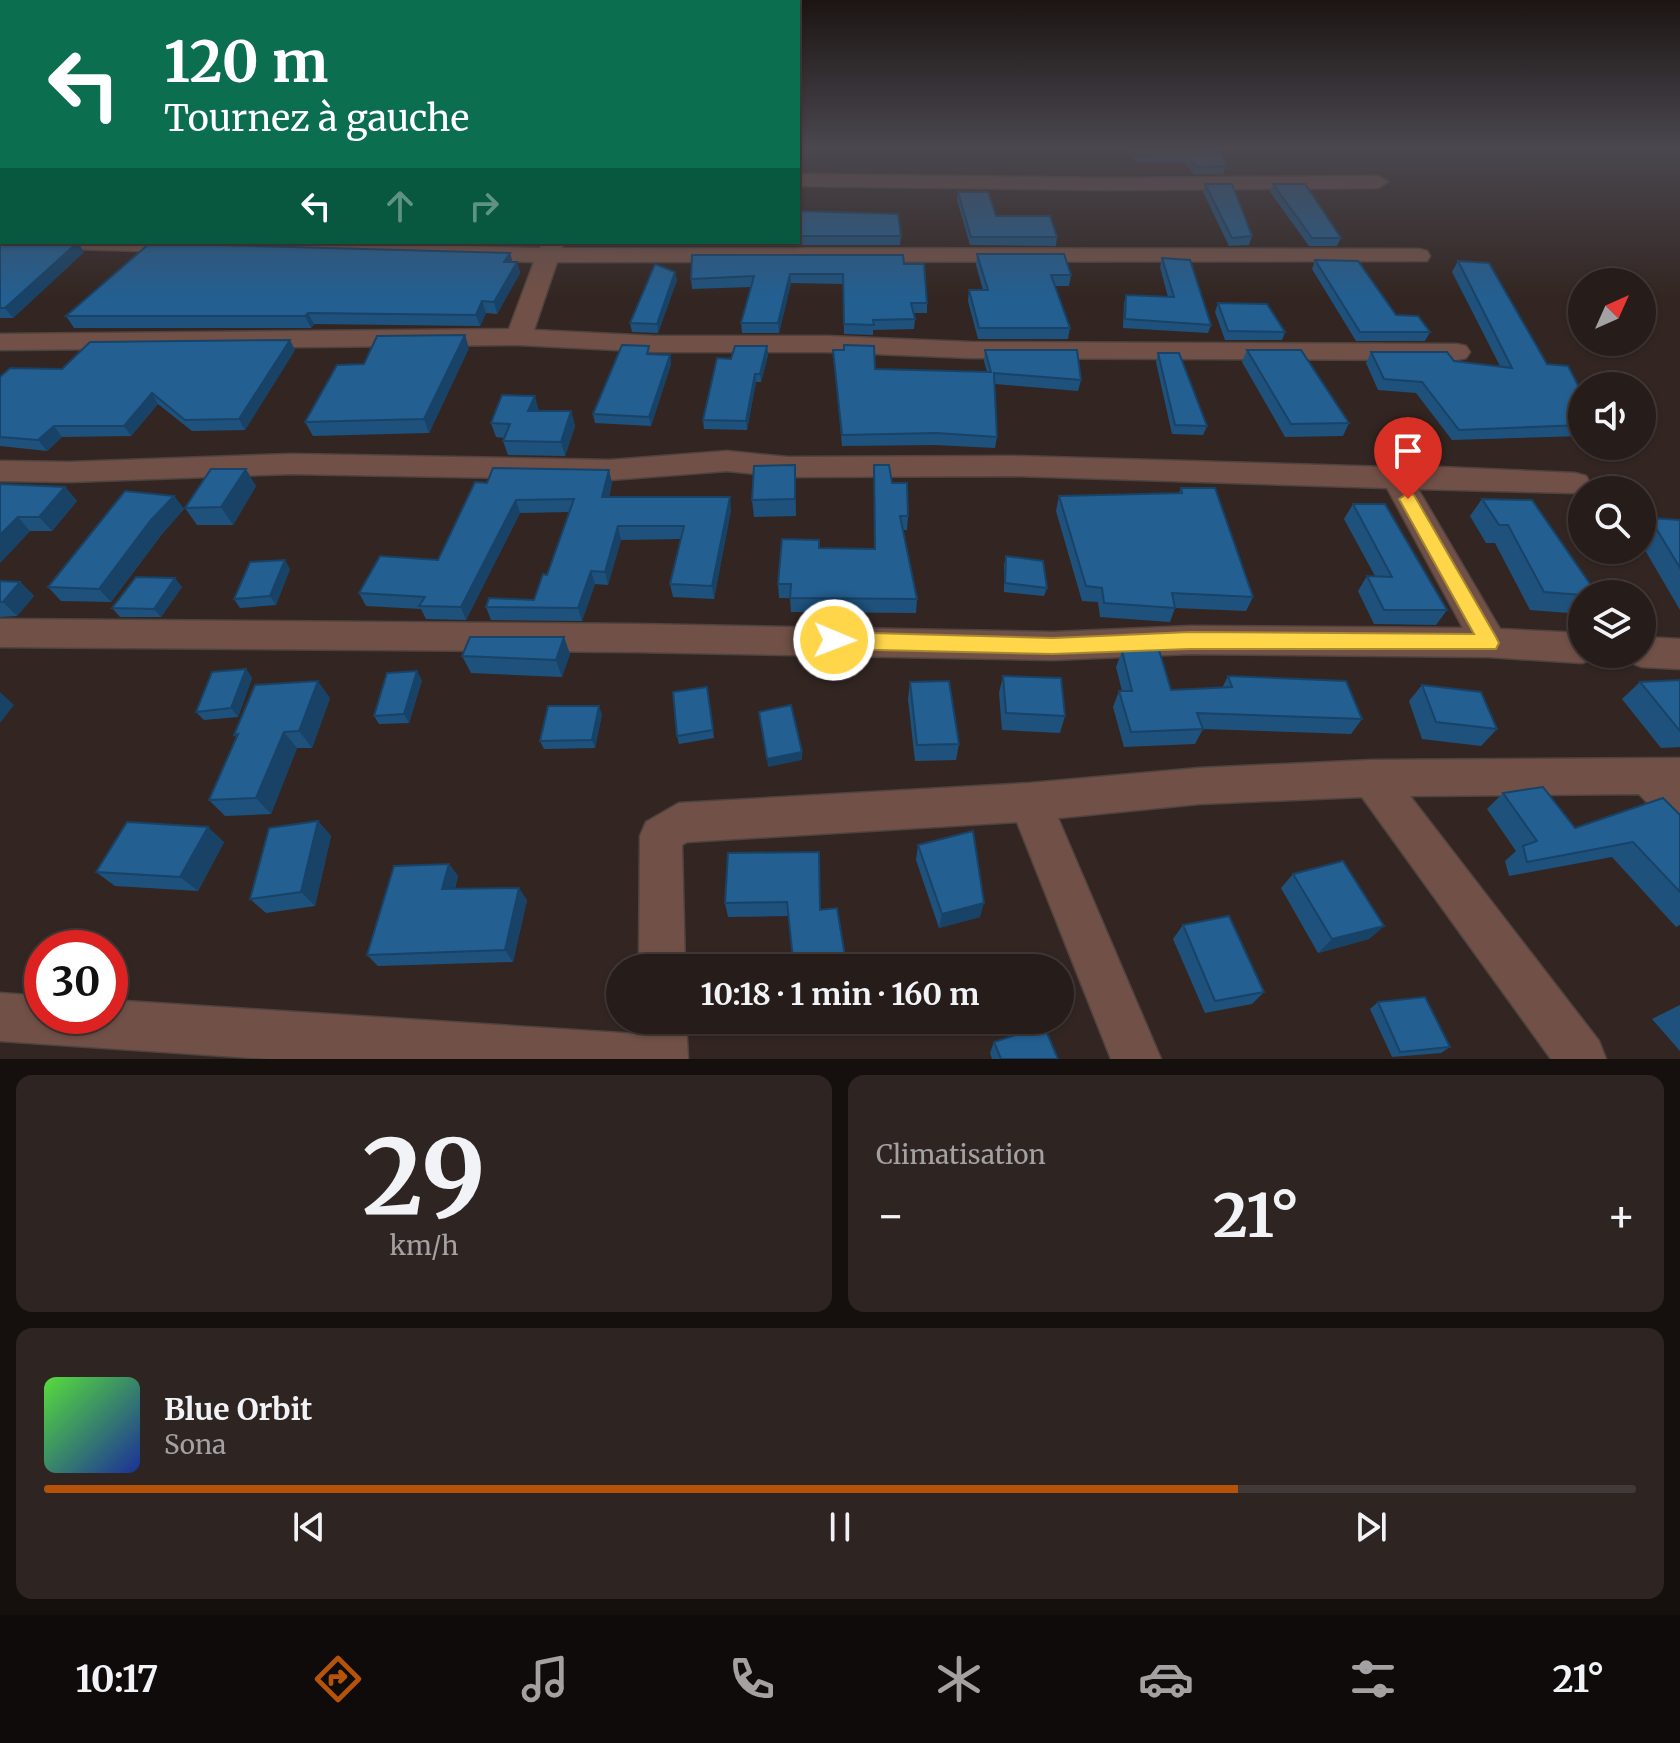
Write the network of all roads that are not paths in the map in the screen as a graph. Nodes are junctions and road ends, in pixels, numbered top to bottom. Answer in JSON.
{"nodes":[{"id":1,"x":231,"y":244,"type":"edge"},
{"id":2,"x":550,"y":248,"type":"edge"},
{"id":3,"x":1419,"y":256,"type":"dead end"},
{"id":4,"x":519,"y":337,"type":"junction"},
{"id":5,"x":0,"y":342,"type":"edge"},
{"id":6,"x":1457,"y":352,"type":"dead end"},
{"id":7,"x":0,"y":471,"type":"edge"},
{"id":8,"x":1395,"y":475,"type":"junction"},
{"id":9,"x":1568,"y":483,"type":"edge"},
{"id":10,"x":0,"y":633,"type":"edge"},
{"id":11,"x":1489,"y":643,"type":"junction"},
{"id":12,"x":1568,"y":647,"type":"edge"},
{"id":13,"x":1656,"y":653,"type":"edge"},
{"id":14,"x":1680,"y":654,"type":"edge"},
{"id":15,"x":1664,"y":776,"type":"edge"},
{"id":16,"x":1372,"y":778,"type":"junction"},
{"id":17,"x":1030,"y":802,"type":"junction"},
{"id":18,"x":1680,"y":807,"type":"edge"},
{"id":19,"x":662,"y":954,"type":"edge"},
{"id":20,"x":0,"y":1017,"type":"edge"},
{"id":21,"x":662,"y":1034,"type":"edge"},
{"id":22,"x":643,"y":1059,"type":"edge"},
{"id":23,"x":663,"y":1059,"type":"edge"},
{"id":24,"x":1136,"y":1059,"type":"edge"},
{"id":25,"x":1581,"y":1059,"type":"edge"}],
"edges":[{"from":1,"to":2,"type":"street"},
{"from":2,"to":3,"type":"street"},
{"from":2,"to":4,"type":"street"},
{"from":4,"to":5,"type":"street"},
{"from":4,"to":6,"type":"street"},
{"from":7,"to":8,"type":"street"},
{"from":8,"to":9,"type":"street"},
{"from":8,"to":11,"type":"street"},
{"from":10,"to":11,"type":"street"},
{"from":11,"to":12,"type":"street"},
{"from":13,"to":14,"type":"street"},
{"from":15,"to":16,"type":"street"},
{"from":15,"to":18,"type":"street"},
{"from":16,"to":17,"type":"street"},
{"from":16,"to":25,"type":"street"},
{"from":17,"to":19,"type":"street"},
{"from":17,"to":24,"type":"street"},
{"from":20,"to":22,"type":"street"},
{"from":21,"to":23,"type":"street"}]}
